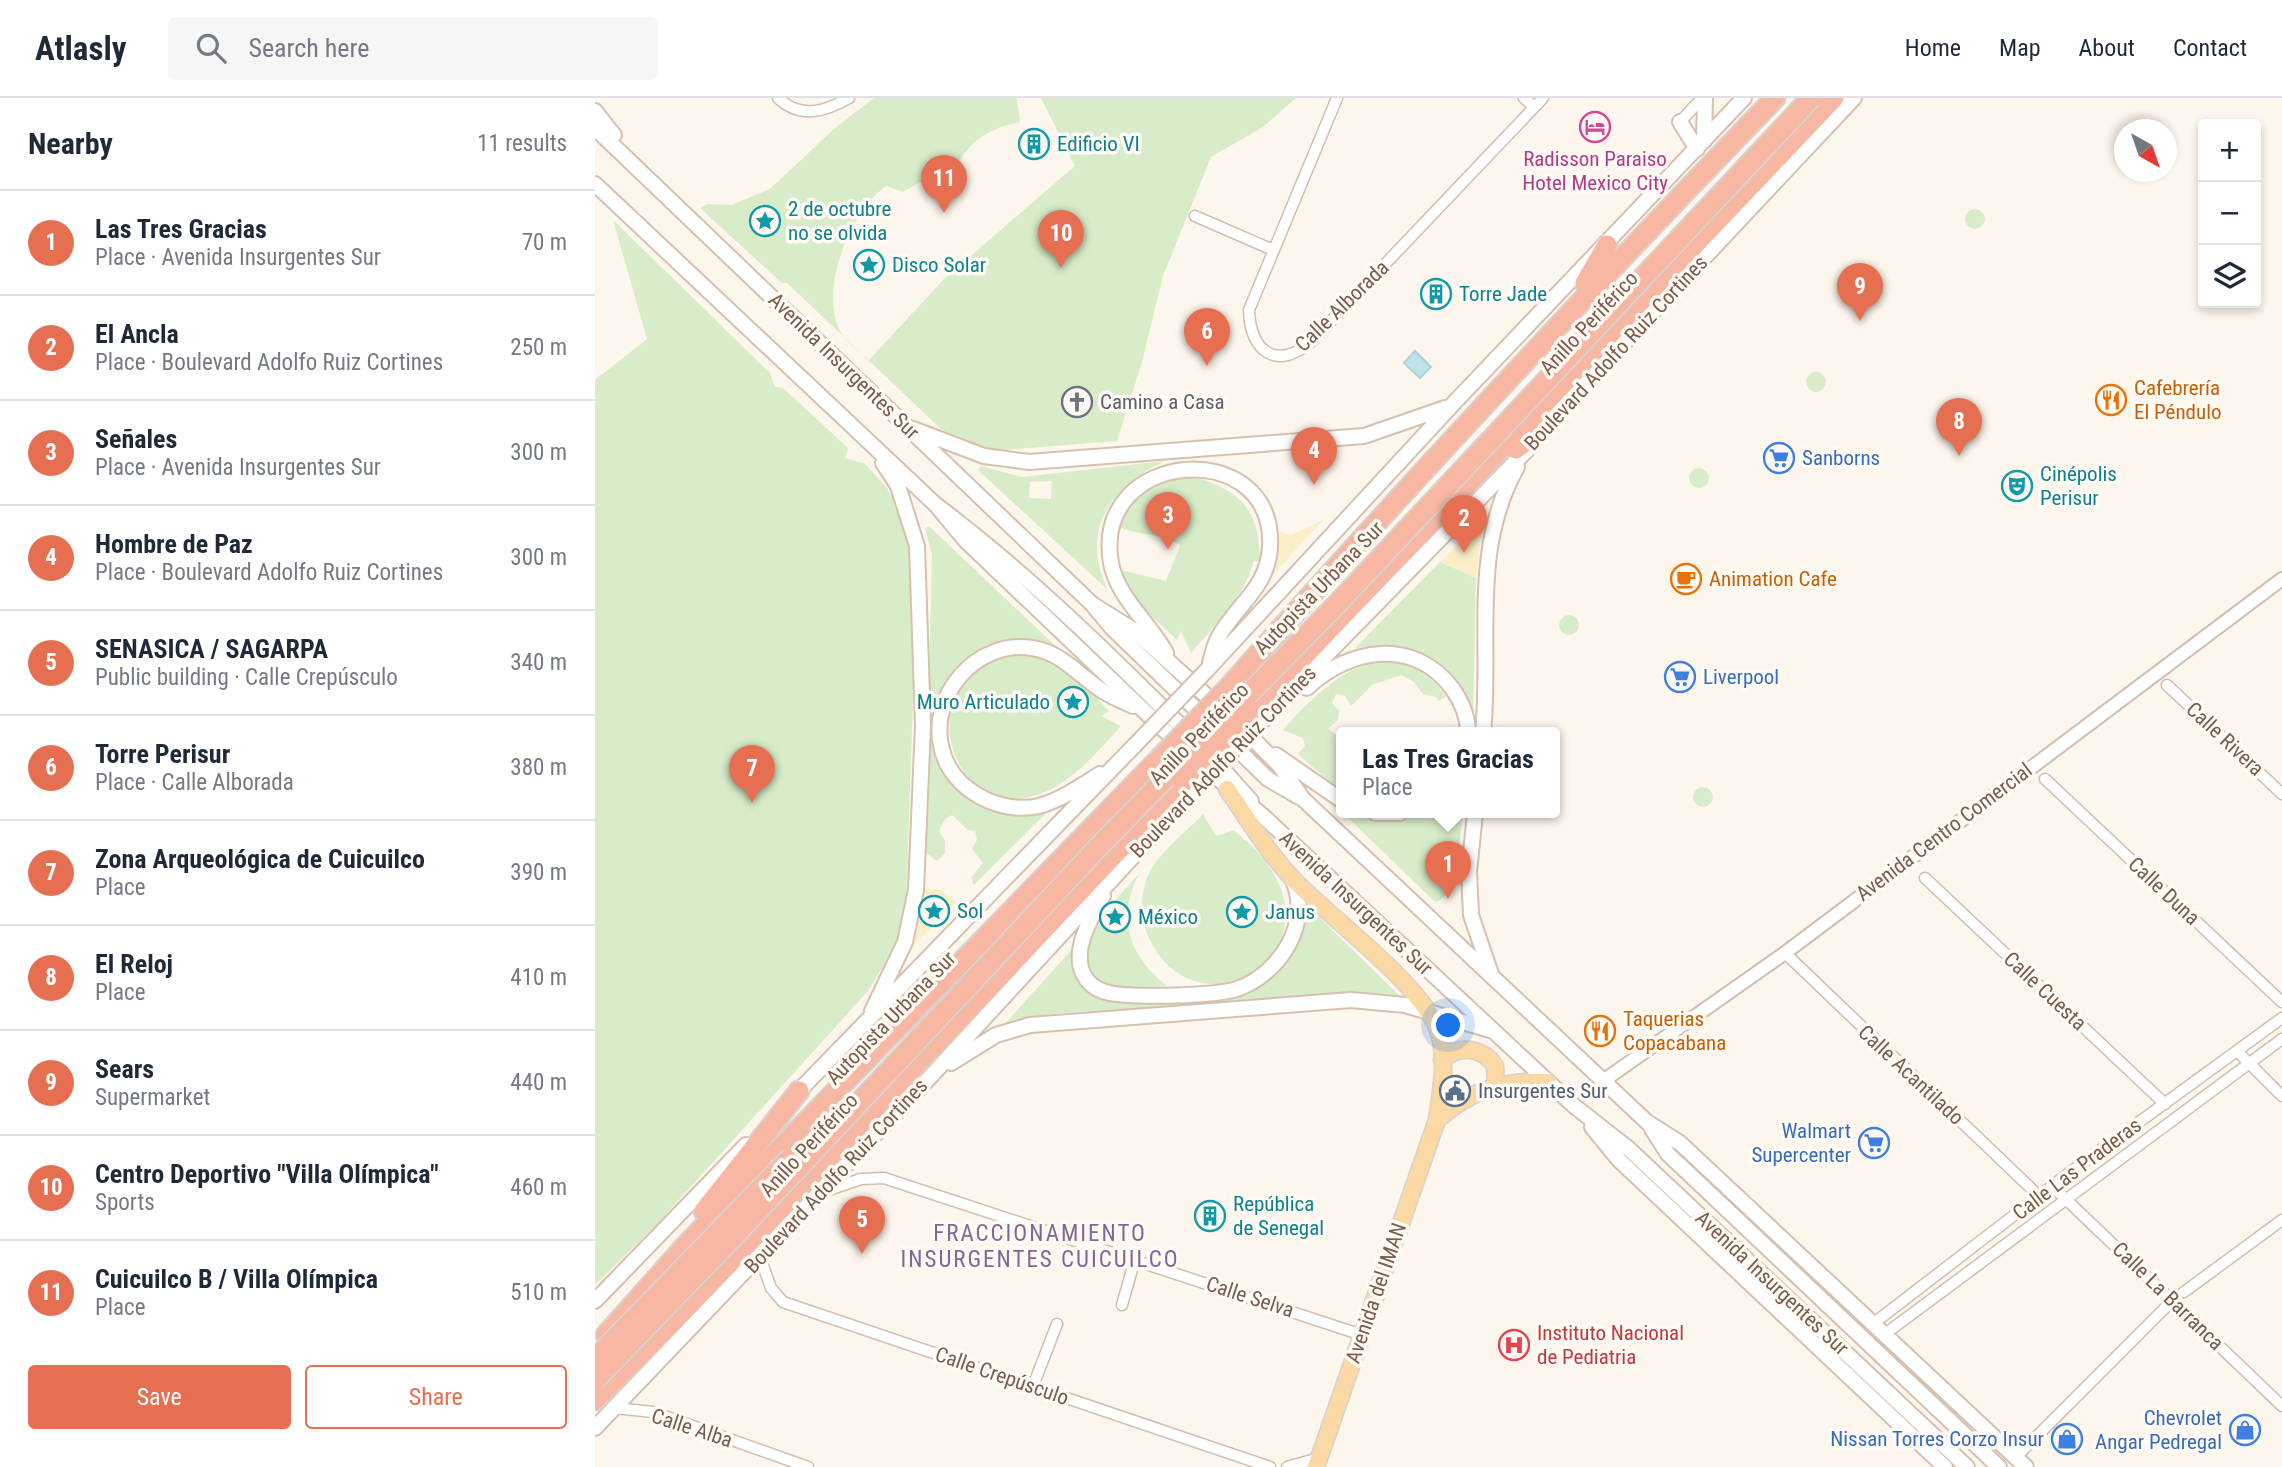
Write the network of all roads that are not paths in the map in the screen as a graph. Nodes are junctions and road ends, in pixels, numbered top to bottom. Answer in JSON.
{"nodes":[{"id":1,"x":778,"y":98,"type":"edge"},
{"id":2,"x":849,"y":98,"type":"edge"},
{"id":3,"x":1337,"y":98,"type":"edge"},
{"id":4,"x":1524,"y":98,"type":"edge"},
{"id":5,"x":1543,"y":98,"type":"edge"},
{"id":6,"x":1704,"y":98,"type":"edge"},
{"id":7,"x":1744,"y":98,"type":"edge"},
{"id":8,"x":1775,"y":98,"type":"edge"},
{"id":9,"x":1797,"y":98,"type":"edge"},
{"id":10,"x":1811,"y":98,"type":"edge"},
{"id":11,"x":1834,"y":98,"type":"edge"},
{"id":12,"x":1844,"y":98,"type":"edge"},
{"id":13,"x":1854,"y":98,"type":"edge"},
{"id":14,"x":1534,"y":107,"type":"junction"},
{"id":15,"x":595,"y":111,"type":"edge"},
{"id":16,"x":1680,"y":121,"type":"joint"},
{"id":17,"x":595,"y":128,"type":"edge"},
{"id":18,"x":1701,"y":145,"type":"junction"},
{"id":19,"x":638,"y":167,"type":"junction"},
{"id":20,"x":595,"y":184,"type":"edge"},
{"id":21,"x":1768,"y":187,"type":"junction"},
{"id":22,"x":1195,"y":216,"type":"dead end"},
{"id":23,"x":1607,"y":244,"type":"junction"},
{"id":24,"x":1273,"y":250,"type":"junction"},
{"id":25,"x":1534,"y":351,"type":"junction"},
{"id":26,"x":1453,"y":404,"type":"junction"},
{"id":27,"x":1548,"y":424,"type":"junction"},
{"id":28,"x":904,"y":425,"type":"junction"},
{"id":29,"x":871,"y":444,"type":"junction"},
{"id":30,"x":1527,"y":450,"type":"junction"},
{"id":31,"x":936,"y":505,"type":"junction"},
{"id":32,"x":1385,"y":572,"type":"junction"},
{"id":33,"x":2282,"y":579,"type":"edge"},
{"id":34,"x":1092,"y":604,"type":"junction"},
{"id":35,"x":1171,"y":664,"type":"junction"},
{"id":36,"x":1208,"y":669,"type":"junction"},
{"id":37,"x":2167,"y":685,"type":"dead end"},
{"id":38,"x":1146,"y":713,"type":"junction"},
{"id":39,"x":1259,"y":717,"type":"junction"},
{"id":40,"x":1467,"y":727,"type":"edge"},
{"id":41,"x":1483,"y":727,"type":"edge"},
{"id":42,"x":1265,"y":749,"type":"junction"},
{"id":43,"x":1119,"y":761,"type":"junction"},
{"id":44,"x":2045,"y":779,"type":"dead end"},
{"id":45,"x":1189,"y":785,"type":"junction"},
{"id":46,"x":1227,"y":789,"type":"junction"},
{"id":47,"x":2282,"y":794,"type":"edge"},
{"id":48,"x":1336,"y":797,"type":"edge"},
{"id":49,"x":1303,"y":799,"type":"junction"},
{"id":50,"x":1263,"y":816,"type":"junction"},
{"id":51,"x":1474,"y":818,"type":"edge"},
{"id":52,"x":1116,"y":873,"type":"junction"},
{"id":53,"x":1292,"y":878,"type":"junction"},
{"id":54,"x":1925,"y":878,"type":"dead end"},
{"id":55,"x":1785,"y":953,"type":"junction"},
{"id":56,"x":1491,"y":976,"type":"junction"},
{"id":57,"x":2282,"y":1002,"type":"edge"},
{"id":58,"x":1427,"y":1010,"type":"junction"},
{"id":59,"x":2282,"y":1018,"type":"edge"},
{"id":60,"x":865,"y":1024,"type":"junction"},
{"id":61,"x":1494,"y":1031,"type":"junction"},
{"id":62,"x":2282,"y":1039,"type":"edge"},
{"id":63,"x":2237,"y":1051,"type":"junction"},
{"id":64,"x":1443,"y":1060,"type":"junction"},
{"id":65,"x":2249,"y":1063,"type":"junction"},
{"id":66,"x":932,"y":1075,"type":"junction"},
{"id":67,"x":1603,"y":1081,"type":"junction"},
{"id":68,"x":1548,"y":1082,"type":"junction"},
{"id":69,"x":1496,"y":1086,"type":"junction"},
{"id":70,"x":799,"y":1091,"type":"junction"},
{"id":71,"x":2282,"y":1096,"type":"edge"},
{"id":72,"x":2165,"y":1104,"type":"junction"},
{"id":73,"x":1573,"y":1105,"type":"junction"},
{"id":74,"x":1437,"y":1120,"type":"junction"},
{"id":75,"x":1647,"y":1122,"type":"junction"},
{"id":76,"x":2052,"y":1186,"type":"junction"},
{"id":77,"x":818,"y":1195,"type":"junction"},
{"id":78,"x":2039,"y":1196,"type":"junction"},
{"id":79,"x":2066,"y":1198,"type":"junction"},
{"id":80,"x":2282,"y":1220,"type":"edge"},
{"id":81,"x":760,"y":1257,"type":"junction"},
{"id":82,"x":1135,"y":1259,"type":"junction"},
{"id":83,"x":2184,"y":1292,"type":"dead end"},
{"id":84,"x":2173,"y":1300,"type":"junction"},
{"id":85,"x":595,"y":1301,"type":"edge"},
{"id":86,"x":1122,"y":1305,"type":"dead end"},
{"id":87,"x":1874,"y":1323,"type":"junction"},
{"id":88,"x":1056,"y":1324,"type":"dead end"},
{"id":89,"x":1885,"y":1334,"type":"junction"},
{"id":90,"x":1362,"y":1335,"type":"junction"},
{"id":91,"x":599,"y":1343,"type":"edge"},
{"id":92,"x":595,"y":1359,"type":"edge"},
{"id":93,"x":595,"y":1380,"type":"edge"},
{"id":94,"x":1033,"y":1386,"type":"junction"},
{"id":95,"x":595,"y":1400,"type":"edge"},
{"id":96,"x":2282,"y":1406,"type":"edge"},
{"id":97,"x":615,"y":1408,"type":"junction"},
{"id":98,"x":595,"y":1428,"type":"edge"},
{"id":99,"x":1317,"y":1462,"type":"edge"},
{"id":100,"x":2021,"y":1462,"type":"edge"},
{"id":101,"x":808,"y":1467,"type":"edge"},
{"id":102,"x":1270,"y":1467,"type":"edge"},
{"id":103,"x":1287,"y":1467,"type":"edge"},
{"id":104,"x":1945,"y":1467,"type":"edge"},
{"id":105,"x":1967,"y":1467,"type":"edge"},
{"id":106,"x":1999,"y":1467,"type":"edge"}],
"edges":[{"from":1,"to":2,"type":"street"},
{"from":3,"to":24,"type":"street","name":"Calle Alborada"},
{"from":4,"to":14,"type":"street"},
{"from":5,"to":14,"type":"street","name":"Calle Alborada"},
{"from":6,"to":16,"type":"street"},
{"from":6,"to":18,"type":"main road"},
{"from":7,"to":18,"type":"main road"},
{"from":8,"to":25,"type":"highway","name":"Anillo Periférico"},
{"from":9,"to":92,"type":"highway","name":"Autopista Urbana Sur","bridge":true},
{"from":10,"to":93,"type":"highway","name":"Autopista Urbana Sur","bridge":true},
{"from":11,"to":32,"type":"highway","name":"Anillo Periférico"},
{"from":12,"to":21,"type":"highway"},
{"from":13,"to":21,"type":"main road","name":"Boulevard Adolfo Ruiz Cortines"},
{"from":14,"to":24,"type":"street","name":"Calle Alborada"},
{"from":15,"to":19,"type":"main road"},
{"from":16,"to":18,"type":"main road"},
{"from":17,"to":19,"type":"main road","name":"Avenida Insurgentes Sur"},
{"from":18,"to":23,"type":"main road"},
{"from":19,"to":28,"type":"main road","name":"Avenida Insurgentes Sur"},
{"from":20,"to":29,"type":"main road","name":"Avenida Insurgentes Sur"},
{"from":21,"to":27,"type":"main road","name":"Boulevard Adolfo Ruiz Cortines"},
{"from":22,"to":24,"type":"street"},
{"from":23,"to":25,"type":"highway"},
{"from":23,"to":26,"type":"main road"},
{"from":25,"to":91,"type":"highway","name":"Anillo Periférico","bridge":true},
{"from":26,"to":28,"type":"main road"},
{"from":26,"to":36,"type":"main road"},
{"from":27,"to":30,"type":"main road","name":"Boulevard Adolfo Ruiz Cortines"},
{"from":27,"to":32,"type":"highway"},
{"from":28,"to":34,"type":"main road","name":"Avenida Insurgentes Sur"},
{"from":29,"to":31,"type":"main road","name":"Avenida Insurgentes Sur"},
{"from":29,"to":60,"type":"main road"},
{"from":30,"to":39,"type":"main road","name":"Boulevard Adolfo Ruiz Cortines"},
{"from":30,"to":41,"type":"main road"},
{"from":31,"to":38,"type":"main road","name":"Avenida Insurgentes Sur"},
{"from":31,"to":50,"type":"main road","name":"Avenida Insurgentes Sur"},
{"from":32,"to":39,"type":"highway","name":"Anillo Periférico"},
{"from":33,"to":55,"type":"street","name":"Avenida Centro Comercial"},
{"from":34,"to":35,"type":"main road","name":"Avenida Insurgentes Sur"},
{"from":34,"to":49,"type":"main road","name":"Avenida Insurgentes Sur"},
{"from":35,"to":36,"type":"main road"},
{"from":35,"to":42,"type":"main road","name":"Avenida Insurgentes Sur"},
{"from":36,"to":43,"type":"main road","bridge":true},
{"from":37,"to":47,"type":"street","name":"Calle Rivera"},
{"from":38,"to":43,"type":"main road"},
{"from":38,"to":46,"type":"main road","name":"Avenida Insurgentes Sur"},
{"from":39,"to":40,"type":"main road"},
{"from":39,"to":45,"type":"highway","name":"Anillo Periférico","bridge":true},
{"from":42,"to":48,"type":"main road"},
{"from":42,"to":49,"type":"main road","name":"Avenida Insurgentes Sur"},
{"from":43,"to":60,"type":"main road"},
{"from":44,"to":57,"type":"street","name":"Calle Duna"},
{"from":45,"to":52,"type":"main road","name":"Boulevard Adolfo Ruiz Cortines"},
{"from":45,"to":95,"type":"highway","name":"Anillo Periférico"},
{"from":46,"to":50,"type":"main road","name":"Avenida Insurgentes Sur"},
{"from":46,"to":53,"type":"main road","name":"Avenida del IMAN"},
{"from":49,"to":56,"type":"main road","name":"Avenida Insurgentes Sur"},
{"from":50,"to":61,"type":"main road","name":"Avenida Insurgentes Sur"},
{"from":51,"to":56,"type":"main road"},
{"from":52,"to":53,"type":"main road"},
{"from":52,"to":66,"type":"main road","name":"Boulevard Adolfo Ruiz Cortines"},
{"from":53,"to":58,"type":"main road","name":"Avenida del IMAN"},
{"from":54,"to":72,"type":"street","name":"Calle Cuesta"},
{"from":55,"to":67,"type":"street","name":"Avenida Centro Comercial"},
{"from":55,"to":78,"type":"street","name":"Calle Acantilado"},
{"from":56,"to":67,"type":"main road","name":"Avenida Insurgentes Sur"},
{"from":58,"to":61,"type":"main road"},
{"from":58,"to":64,"type":"main road","name":"Avenida del IMAN"},
{"from":58,"to":66,"type":"main road"},
{"from":59,"to":63,"type":"street","name":"Calle Las Praderas"},
{"from":60,"to":70,"type":"main road"},
{"from":61,"to":68,"type":"main road","name":"Avenida Insurgentes Sur"},
{"from":62,"to":65,"type":"street","name":"Calle Las Praderas"},
{"from":63,"to":65,"type":"street"},
{"from":63,"to":72,"type":"street","name":"Calle Las Praderas"},
{"from":64,"to":69,"type":"main road"},
{"from":64,"to":74,"type":"main road","name":"Avenida del IMAN"},
{"from":65,"to":71,"type":"street"},
{"from":65,"to":79,"type":"street","name":"Calle Las Praderas"},
{"from":66,"to":77,"type":"main road","name":"Boulevard Adolfo Ruiz Cortines"},
{"from":67,"to":75,"type":"main road","name":"Avenida Insurgentes Sur"},
{"from":68,"to":69,"type":"main road"},
{"from":68,"to":73,"type":"main road","name":"Avenida Insurgentes Sur"},
{"from":69,"to":74,"type":"main road"},
{"from":70,"to":85,"type":"main road"},
{"from":70,"to":91,"type":"highway"},
{"from":72,"to":76,"type":"street","name":"Calle Las Praderas"},
{"from":73,"to":104,"type":"main road","name":"Avenida Insurgentes Sur"},
{"from":73,"to":105,"type":"main road","name":"Avenida Insurgentes Sur"},
{"from":74,"to":90,"type":"main road","name":"Avenida del IMAN"},
{"from":75,"to":87,"type":"main road","name":"Avenida Insurgentes Sur"},
{"from":75,"to":106,"type":"main road","name":"Avenida Insurgentes Sur"},
{"from":76,"to":78,"type":"street","name":"Calle Las Praderas"},
{"from":76,"to":79,"type":"street","name":"Calle La Barranca"},
{"from":77,"to":81,"type":"main road","name":"Boulevard Adolfo Ruiz Cortines"},
{"from":77,"to":82,"type":"street","name":"Calle Selva"},
{"from":78,"to":87,"type":"street","name":"Calle Las Praderas"},
{"from":79,"to":84,"type":"street","name":"Calle La Barranca"},
{"from":79,"to":89,"type":"street","name":"Calle Las Praderas"},
{"from":80,"to":83,"type":"street"},
{"from":81,"to":94,"type":"street","name":"Calle Crepúsculo"},
{"from":81,"to":97,"type":"main road","name":"Boulevard Adolfo Ruiz Cortines"},
{"from":82,"to":86,"type":"street"},
{"from":82,"to":90,"type":"street","name":"Calle Selva"},
{"from":84,"to":96,"type":"street","name":"Calle La Barranca"},
{"from":84,"to":100,"type":"street"},
{"from":87,"to":89,"type":"main road","name":"Avenida Insurgentes Sur"},
{"from":88,"to":94,"type":"street"},
{"from":89,"to":100,"type":"main road","name":"Avenida Insurgentes Sur"},
{"from":90,"to":99,"type":"main road","name":"Avenida del IMAN"},
{"from":94,"to":102,"type":"street","name":"Calle Crepúsculo"},
{"from":97,"to":98,"type":"main road","name":"Boulevard Adolfo Ruiz Cortines"},
{"from":97,"to":101,"type":"street","name":"Calle Alba"},
{"from":99,"to":103,"type":"street"}]}
